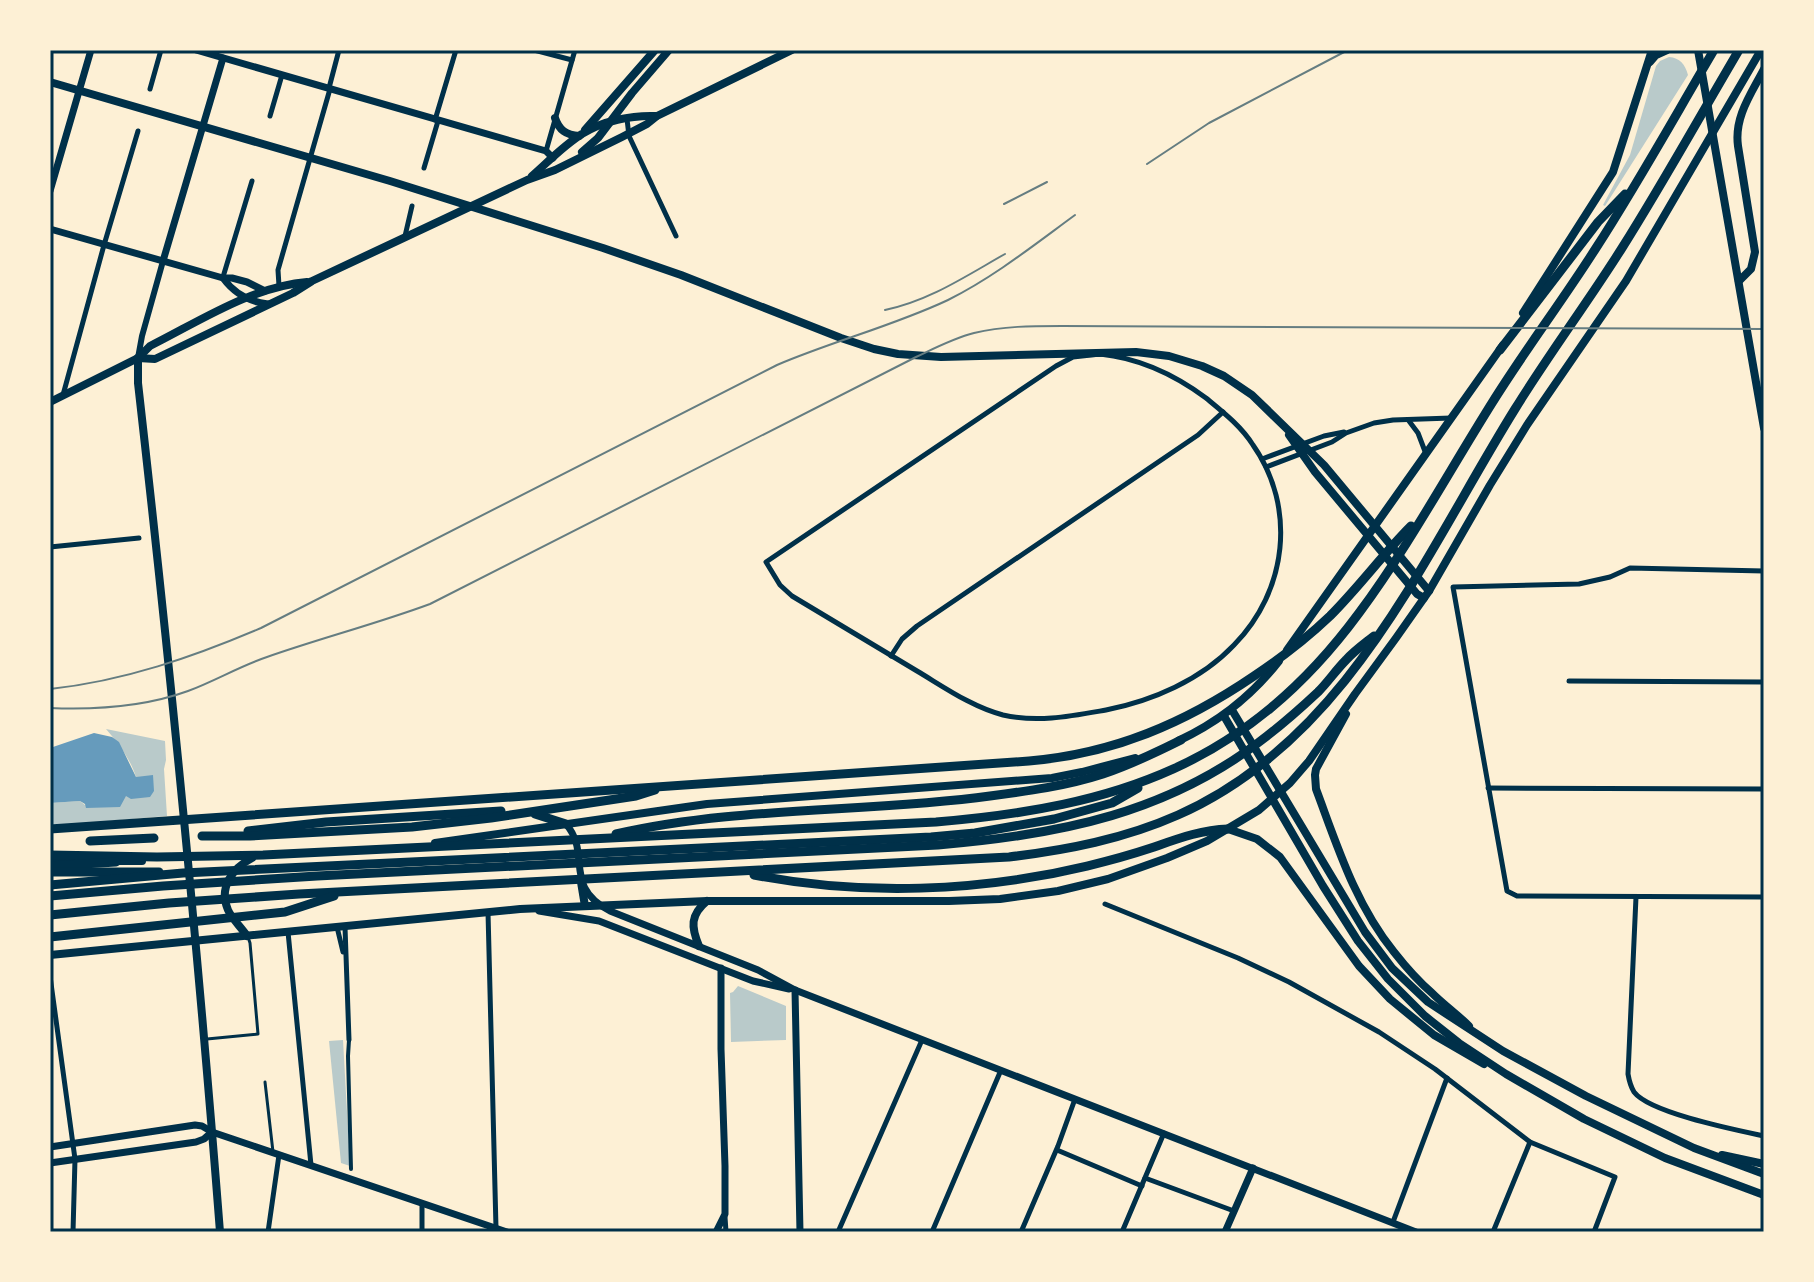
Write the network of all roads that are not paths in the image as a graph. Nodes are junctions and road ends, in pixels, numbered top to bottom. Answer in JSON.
{"nodes":[{"id":1,"x":91,"y":50,"type":"edge"},
{"id":2,"x":161,"y":50,"type":"edge"},
{"id":3,"x":196,"y":50,"type":"edge"},
{"id":4,"x":339,"y":50,"type":"edge"},
{"id":5,"x":456,"y":50,"type":"edge"},
{"id":6,"x":534,"y":50,"type":"edge"},
{"id":7,"x":575,"y":50,"type":"edge"},
{"id":8,"x":655,"y":50,"type":"edge"},
{"id":9,"x":669,"y":50,"type":"edge"},
{"id":10,"x":792,"y":50,"type":"edge"},
{"id":11,"x":1652,"y":50,"type":"edge"},
{"id":12,"x":1667,"y":50,"type":"edge"},
{"id":13,"x":1714,"y":50,"type":"edge"},
{"id":14,"x":1739,"y":50,"type":"edge"},
{"id":15,"x":1761,"y":50,"type":"edge"},
{"id":16,"x":1699,"y":52,"type":"edge"},
{"id":17,"x":224,"y":54,"type":"edge"},
{"id":18,"x":572,"y":60,"type":"junction"},
{"id":19,"x":1647,"y":66,"type":"junction"},
{"id":20,"x":1764,"y":69,"type":"edge"},
{"id":21,"x":282,"y":75,"type":"junction"},
{"id":22,"x":50,"y":82,"type":"edge"},
{"id":23,"x":150,"y":89,"type":"dead end"},
{"id":24,"x":329,"y":89,"type":"junction"},
{"id":25,"x":270,"y":116,"type":"dead end"},
{"id":26,"x":657,"y":116,"type":"junction"},
{"id":27,"x":555,"y":118,"type":"junction"},
{"id":28,"x":627,"y":119,"type":"junction"},
{"id":29,"x":437,"y":120,"type":"junction"},
{"id":30,"x":609,"y":123,"type":"junction"},
{"id":31,"x":138,"y":131,"type":"dead end"},
{"id":32,"x":628,"y":134,"type":"junction"},
{"id":33,"x":579,"y":136,"type":"junction"},
{"id":34,"x":550,"y":154,"type":"junction"},
{"id":35,"x":424,"y":168,"type":"dead end"},
{"id":36,"x":555,"y":170,"type":"junction"},
{"id":37,"x":527,"y":180,"type":"junction"},
{"id":38,"x":252,"y":181,"type":"dead end"},
{"id":39,"x":1636,"y":183,"type":"junction"},
{"id":40,"x":50,"y":191,"type":"edge"},
{"id":41,"x":412,"y":206,"type":"dead end"},
{"id":42,"x":50,"y":229,"type":"edge"},
{"id":43,"x":676,"y":236,"type":"dead end"},
{"id":44,"x":404,"y":238,"type":"junction"},
{"id":45,"x":104,"y":245,"type":"junction"},
{"id":46,"x":163,"y":261,"type":"junction"},
{"id":47,"x":223,"y":278,"type":"junction"},
{"id":48,"x":312,"y":281,"type":"junction"},
{"id":49,"x":1739,"y":281,"type":"junction"},
{"id":50,"x":279,"y":286,"type":"junction"},
{"id":51,"x":265,"y":291,"type":"junction"},
{"id":52,"x":246,"y":298,"type":"junction"},
{"id":53,"x":270,"y":304,"type":"junction"},
{"id":54,"x":1500,"y":350,"type":"junction"},
{"id":55,"x":138,"y":358,"type":"junction"},
{"id":56,"x":63,"y":396,"type":"junction"},
{"id":57,"x":50,"y":402,"type":"edge"},
{"id":58,"x":1223,"y":412,"type":"junction"},
{"id":59,"x":1452,"y":418,"type":"junction"},
{"id":60,"x":1408,"y":420,"type":"junction"},
{"id":61,"x":1285,"y":427,"type":"junction"},
{"id":62,"x":1764,"y":428,"type":"edge"},
{"id":63,"x":1346,"y":433,"type":"junction"},
{"id":64,"x":1426,"y":454,"type":"junction"},
{"id":65,"x":1262,"y":459,"type":"junction"},
{"id":66,"x":1266,"y":467,"type":"junction"},
{"id":67,"x":1425,"y":512,"type":"junction"},
{"id":68,"x":1378,"y":529,"type":"junction"},
{"id":69,"x":139,"y":538,"type":"dead end"},
{"id":70,"x":1371,"y":539,"type":"junction"},
{"id":71,"x":50,"y":547,"type":"edge"},
{"id":72,"x":1764,"y":571,"type":"edge"},
{"id":73,"x":1424,"y":592,"type":"junction"},
{"id":74,"x":1384,"y":627,"type":"junction"},
{"id":75,"x":891,"y":656,"type":"junction"},
{"id":76,"x":1569,"y":681,"type":"dead end"},
{"id":77,"x":1764,"y":682,"type":"edge"},
{"id":78,"x":1355,"y":694,"type":"junction"},
{"id":79,"x":1236,"y":710,"type":"junction"},
{"id":80,"x":1225,"y":719,"type":"junction"},
{"id":81,"x":1181,"y":740,"type":"junction"},
{"id":82,"x":1167,"y":772,"type":"junction"},
{"id":83,"x":670,"y":786,"type":"junction"},
{"id":84,"x":1488,"y":788,"type":"junction"},
{"id":85,"x":1764,"y":789,"type":"edge"},
{"id":86,"x":566,"y":824,"type":"junction"},
{"id":87,"x":50,"y":829,"type":"edge"},
{"id":88,"x":1228,"y":829,"type":"junction"},
{"id":89,"x":649,"y":831,"type":"junction"},
{"id":90,"x":227,"y":835,"type":"junction"},
{"id":91,"x":202,"y":836,"type":"dead end"},
{"id":92,"x":154,"y":838,"type":"dead end"},
{"id":93,"x":90,"y":841,"type":"dead end"},
{"id":94,"x":652,"y":855,"type":"junction"},
{"id":95,"x":50,"y":857,"type":"edge"},
{"id":96,"x":187,"y":858,"type":"junction"},
{"id":97,"x":252,"y":858,"type":"junction"},
{"id":98,"x":127,"y":861,"type":"junction"},
{"id":99,"x":50,"y":869,"type":"edge"},
{"id":100,"x":739,"y":872,"type":"junction"},
{"id":101,"x":183,"y":873,"type":"junction"},
{"id":102,"x":581,"y":882,"type":"junction"},
{"id":103,"x":50,"y":885,"type":"edge"},
{"id":104,"x":348,"y":891,"type":"junction"},
{"id":105,"x":50,"y":896,"type":"edge"},
{"id":106,"x":1636,"y":896,"type":"junction"},
{"id":107,"x":1764,"y":897,"type":"edge"},
{"id":108,"x":707,"y":901,"type":"junction"},
{"id":109,"x":1105,"y":904,"type":"dead end"},
{"id":110,"x":599,"y":905,"type":"junction"},
{"id":111,"x":585,"y":906,"type":"junction"},
{"id":112,"x":520,"y":909,"type":"junction"},
{"id":113,"x":488,"y":912,"type":"junction"},
{"id":114,"x":50,"y":915,"type":"edge"},
{"id":115,"x":341,"y":926,"type":"junction"},
{"id":116,"x":288,"y":932,"type":"junction"},
{"id":117,"x":247,"y":936,"type":"junction"},
{"id":118,"x":50,"y":937,"type":"edge"},
{"id":119,"x":194,"y":941,"type":"junction"},
{"id":120,"x":699,"y":946,"type":"junction"},
{"id":121,"x":50,"y":955,"type":"edge"},
{"id":122,"x":721,"y":968,"type":"junction"},
{"id":123,"x":50,"y":976,"type":"edge"},
{"id":124,"x":795,"y":990,"type":"junction"},
{"id":125,"x":1478,"y":1036,"type":"junction"},
{"id":126,"x":204,"y":1040,"type":"junction"},
{"id":127,"x":349,"y":1040,"type":"joint"},
{"id":128,"x":922,"y":1040,"type":"junction"},
{"id":129,"x":1001,"y":1070,"type":"junction"},
{"id":130,"x":1506,"y":1074,"type":"junction"},
{"id":131,"x":1447,"y":1078,"type":"junction"},
{"id":132,"x":265,"y":1082,"type":"dead end"},
{"id":133,"x":1075,"y":1099,"type":"junction"},
{"id":134,"x":212,"y":1132,"type":"junction"},
{"id":135,"x":1164,"y":1133,"type":"junction"},
{"id":136,"x":1764,"y":1136,"type":"edge"},
{"id":137,"x":1530,"y":1142,"type":"junction"},
{"id":138,"x":73,"y":1144,"type":"junction"},
{"id":139,"x":50,"y":1147,"type":"edge"},
{"id":140,"x":1057,"y":1150,"type":"junction"},
{"id":141,"x":1703,"y":1152,"type":"junction"},
{"id":142,"x":276,"y":1154,"type":"junction"},
{"id":143,"x":75,"y":1159,"type":"junction"},
{"id":144,"x":50,"y":1163,"type":"edge"},
{"id":145,"x":1764,"y":1164,"type":"edge"},
{"id":146,"x":311,"y":1165,"type":"junction"},
{"id":147,"x":1253,"y":1168,"type":"junction"},
{"id":148,"x":351,"y":1169,"type":"dead end"},
{"id":149,"x":1764,"y":1174,"type":"edge"},
{"id":150,"x":1145,"y":1178,"type":"junction"},
{"id":151,"x":1142,"y":1186,"type":"junction"},
{"id":152,"x":1764,"y":1195,"type":"edge"},
{"id":153,"x":422,"y":1203,"type":"junction"},
{"id":154,"x":1234,"y":1211,"type":"junction"},
{"id":155,"x":725,"y":1214,"type":"junction"},
{"id":156,"x":1393,"y":1222,"type":"junction"},
{"id":157,"x":496,"y":1228,"type":"junction"},
{"id":158,"x":73,"y":1232,"type":"edge"},
{"id":159,"x":220,"y":1232,"type":"edge"},
{"id":160,"x":268,"y":1232,"type":"edge"},
{"id":161,"x":422,"y":1232,"type":"edge"},
{"id":162,"x":507,"y":1232,"type":"edge"},
{"id":163,"x":716,"y":1232,"type":"edge"},
{"id":164,"x":726,"y":1232,"type":"edge"},
{"id":165,"x":800,"y":1232,"type":"edge"},
{"id":166,"x":838,"y":1232,"type":"edge"},
{"id":167,"x":932,"y":1232,"type":"edge"},
{"id":168,"x":1021,"y":1232,"type":"edge"},
{"id":169,"x":1122,"y":1232,"type":"edge"},
{"id":170,"x":1225,"y":1232,"type":"edge"},
{"id":171,"x":1389,"y":1232,"type":"edge"},
{"id":172,"x":1416,"y":1232,"type":"edge"},
{"id":173,"x":1493,"y":1232,"type":"edge"},
{"id":174,"x":1594,"y":1232,"type":"edge"}],
"edges":[{"from":1,"to":40,"type":"main road"},
{"from":2,"to":23,"type":"street"},
{"from":3,"to":17,"type":"main road"},
{"from":4,"to":24,"type":"street"},
{"from":5,"to":29,"type":"street"},
{"from":6,"to":18,"type":"street"},
{"from":7,"to":18,"type":"street"},
{"from":8,"to":33,"type":"main road"},
{"from":9,"to":30,"type":"main road"},
{"from":10,"to":26,"type":"main road"},
{"from":11,"to":19,"type":"main road"},
{"from":12,"to":19,"type":"main road"},
{"from":13,"to":39,"type":"highway"},
{"from":14,"to":74,"type":"highway"},
{"from":15,"to":73,"type":"main road"},
{"from":16,"to":49,"type":"main road"},
{"from":17,"to":21,"type":"main road"},
{"from":17,"to":46,"type":"main road"},
{"from":18,"to":27,"type":"street"},
{"from":19,"to":54,"type":"main road"},
{"from":20,"to":49,"type":"main road"},
{"from":21,"to":24,"type":"main road"},
{"from":21,"to":25,"type":"street"},
{"from":22,"to":61,"type":"main road"},
{"from":24,"to":29,"type":"main road"},
{"from":24,"to":50,"type":"street"},
{"from":26,"to":28,"type":"main road"},
{"from":26,"to":32,"type":"main road"},
{"from":27,"to":33,"type":"main road"},
{"from":27,"to":34,"type":"street"},
{"from":28,"to":30,"type":"main road"},
{"from":28,"to":32,"type":"street"},
{"from":29,"to":34,"type":"main road"},
{"from":29,"to":35,"type":"street"},
{"from":30,"to":33,"type":"main road"},
{"from":30,"to":36,"type":"main road"},
{"from":31,"to":45,"type":"street"},
{"from":32,"to":36,"type":"main road"},
{"from":32,"to":43,"type":"street"},
{"from":33,"to":34,"type":"main road"},
{"from":34,"to":37,"type":"main road"},
{"from":36,"to":37,"type":"main road"},
{"from":37,"to":44,"type":"main road"},
{"from":38,"to":47,"type":"street"},
{"from":39,"to":54,"type":"highway"},
{"from":39,"to":67,"type":"highway"},
{"from":41,"to":44,"type":"street"},
{"from":42,"to":45,"type":"main road"},
{"from":44,"to":48,"type":"main road"},
{"from":45,"to":46,"type":"main road"},
{"from":45,"to":56,"type":"street"},
{"from":46,"to":47,"type":"main road"},
{"from":46,"to":55,"type":"street"},
{"from":47,"to":51,"type":"main road"},
{"from":47,"to":52,"type":"main road"},
{"from":48,"to":50,"type":"main road"},
{"from":48,"to":53,"type":"main road"},
{"from":49,"to":62,"type":"main road"},
{"from":50,"to":51,"type":"main road"},
{"from":51,"to":52,"type":"main road"},
{"from":52,"to":53,"type":"main road"},
{"from":52,"to":55,"type":"main road"},
{"from":53,"to":55,"type":"main road"},
{"from":54,"to":59,"type":"main road"},
{"from":55,"to":56,"type":"main road"},
{"from":55,"to":96,"type":"main road"},
{"from":56,"to":57,"type":"main road"},
{"from":58,"to":65,"type":"street"},
{"from":58,"to":75,"type":"street"},
{"from":58,"to":75,"type":"street"},
{"from":59,"to":60,"type":"street"},
{"from":59,"to":64,"type":"main road"},
{"from":60,"to":63,"type":"street"},
{"from":60,"to":64,"type":"street"},
{"from":61,"to":68,"type":"main road"},
{"from":61,"to":70,"type":"main road"},
{"from":63,"to":65,"type":"street"},
{"from":63,"to":66,"type":"street"},
{"from":64,"to":68,"type":"main road"},
{"from":65,"to":66,"type":"street"},
{"from":66,"to":75,"type":"street"},
{"from":67,"to":82,"type":"highway"},
{"from":67,"to":83,"type":"highway"},
{"from":68,"to":70,"type":"main road"},
{"from":68,"to":73,"type":"main road"},
{"from":69,"to":71,"type":"street"},
{"from":70,"to":73,"type":"main road"},
{"from":70,"to":79,"type":"main road"},
{"from":72,"to":84,"type":"street"},
{"from":73,"to":78,"type":"main road"},
{"from":74,"to":94,"type":"highway"},
{"from":74,"to":100,"type":"highway"},
{"from":76,"to":77,"type":"street"},
{"from":78,"to":88,"type":"main road"},
{"from":78,"to":125,"type":"main road"},
{"from":79,"to":80,"type":"main road"},
{"from":79,"to":125,"type":"main road"},
{"from":80,"to":81,"type":"main road"},
{"from":80,"to":130,"type":"main road"},
{"from":81,"to":86,"type":"main road"},
{"from":81,"to":89,"type":"highway"},
{"from":82,"to":89,"type":"highway"},
{"from":82,"to":94,"type":"highway"},
{"from":83,"to":87,"type":"highway"},
{"from":83,"to":90,"type":"highway"},
{"from":84,"to":85,"type":"street"},
{"from":84,"to":106,"type":"street"},
{"from":86,"to":90,"type":"highway"},
{"from":86,"to":97,"type":"main road"},
{"from":86,"to":102,"type":"main road"},
{"from":88,"to":100,"type":"highway"},
{"from":88,"to":108,"type":"main road"},
{"from":88,"to":130,"type":"main road"},
{"from":89,"to":96,"type":"highway"},
{"from":90,"to":91,"type":"highway"},
{"from":92,"to":93,"type":"highway"},
{"from":94,"to":101,"type":"highway"},
{"from":94,"to":105,"type":"highway"},
{"from":95,"to":96,"type":"highway"},
{"from":95,"to":98,"type":"main road"},
{"from":96,"to":97,"type":"main road"},
{"from":96,"to":98,"type":"main road"},
{"from":96,"to":119,"type":"main road"},
{"from":97,"to":117,"type":"main road"},
{"from":98,"to":99,"type":"highway"},
{"from":99,"to":101,"type":"highway"},
{"from":100,"to":104,"type":"highway"},
{"from":101,"to":103,"type":"highway"},
{"from":102,"to":110,"type":"main road"},
{"from":102,"to":111,"type":"main road"},
{"from":104,"to":114,"type":"highway"},
{"from":104,"to":118,"type":"highway"},
{"from":106,"to":107,"type":"street"},
{"from":106,"to":136,"type":"street"},
{"from":108,"to":110,"type":"main road"},
{"from":108,"to":120,"type":"main road"},
{"from":109,"to":131,"type":"street"},
{"from":110,"to":111,"type":"main road"},
{"from":110,"to":120,"type":"main road"},
{"from":111,"to":112,"type":"main road"},
{"from":112,"to":113,"type":"main road"},
{"from":112,"to":122,"type":"main road"},
{"from":113,"to":115,"type":"main road"},
{"from":113,"to":157,"type":"street"},
{"from":115,"to":116,"type":"main road"},
{"from":115,"to":127,"type":"street"},
{"from":116,"to":117,"type":"main road"},
{"from":116,"to":146,"type":"street"},
{"from":117,"to":119,"type":"main road"},
{"from":117,"to":126,"type":"lane"},
{"from":119,"to":121,"type":"main road"},
{"from":119,"to":126,"type":"main road"},
{"from":120,"to":124,"type":"main road"},
{"from":122,"to":124,"type":"main road"},
{"from":122,"to":155,"type":"main road"},
{"from":123,"to":138,"type":"street"},
{"from":124,"to":128,"type":"main road"},
{"from":124,"to":165,"type":"main road"},
{"from":125,"to":141,"type":"main road"},
{"from":126,"to":134,"type":"main road"},
{"from":127,"to":148,"type":"street"},
{"from":128,"to":129,"type":"main road"},
{"from":128,"to":166,"type":"street"},
{"from":129,"to":133,"type":"main road"},
{"from":129,"to":167,"type":"street"},
{"from":130,"to":152,"type":"main road"},
{"from":131,"to":137,"type":"street"},
{"from":131,"to":156,"type":"street"},
{"from":132,"to":142,"type":"lane"},
{"from":133,"to":135,"type":"main road"},
{"from":133,"to":140,"type":"street"},
{"from":134,"to":138,"type":"main road"},
{"from":134,"to":142,"type":"main road"},
{"from":134,"to":143,"type":"main road"},
{"from":134,"to":159,"type":"main road"},
{"from":135,"to":147,"type":"main road"},
{"from":135,"to":150,"type":"street"},
{"from":137,"to":173,"type":"street"},
{"from":137,"to":174,"type":"street"},
{"from":138,"to":139,"type":"main road"},
{"from":138,"to":143,"type":"street"},
{"from":140,"to":151,"type":"street"},
{"from":140,"to":168,"type":"street"},
{"from":141,"to":145,"type":"main road"},
{"from":141,"to":149,"type":"main road"},
{"from":142,"to":146,"type":"main road"},
{"from":142,"to":160,"type":"street"},
{"from":143,"to":144,"type":"main road"},
{"from":143,"to":158,"type":"street"},
{"from":146,"to":153,"type":"main road"},
{"from":147,"to":154,"type":"main road"},
{"from":147,"to":156,"type":"main road"},
{"from":150,"to":151,"type":"street"},
{"from":150,"to":154,"type":"street"},
{"from":151,"to":169,"type":"street"},
{"from":153,"to":157,"type":"main road"},
{"from":153,"to":161,"type":"street"},
{"from":154,"to":170,"type":"main road"},
{"from":155,"to":163,"type":"main road"},
{"from":155,"to":164,"type":"street"},
{"from":156,"to":171,"type":"main road"},
{"from":156,"to":172,"type":"main road"},
{"from":157,"to":162,"type":"main road"}]}
